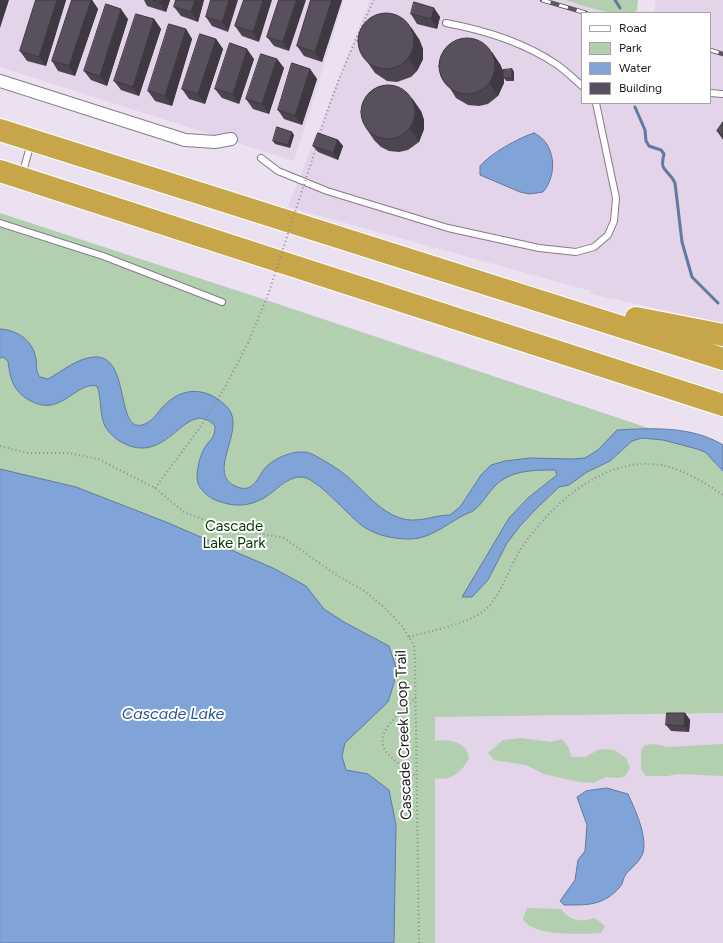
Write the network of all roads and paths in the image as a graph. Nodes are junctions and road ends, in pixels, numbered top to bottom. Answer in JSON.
{"nodes":[{"id":1,"x":374,"y":0,"type":"edge"},
{"id":2,"x":446,"y":23,"type":"dead end"},
{"id":3,"x":0,"y":81,"type":"edge"},
{"id":4,"x":581,"y":85,"type":"edge"},
{"id":5,"x":711,"y":93,"type":"edge"},
{"id":6,"x":723,"y":94,"type":"edge"},
{"id":7,"x":596,"y":104,"type":"edge"},
{"id":8,"x":0,"y":130,"type":"edge"},
{"id":9,"x":320,"y":135,"type":"edge"},
{"id":10,"x":231,"y":139,"type":"dead end"},
{"id":11,"x":32,"y":140,"type":"junction"},
{"id":12,"x":318,"y":142,"type":"edge"},
{"id":13,"x":261,"y":158,"type":"dead end"},
{"id":14,"x":0,"y":171,"type":"edge"},
{"id":15,"x":21,"y":178,"type":"junction"},
{"id":16,"x":0,"y":223,"type":"edge"},
{"id":17,"x":489,"y":284,"type":"junction"},
{"id":18,"x":222,"y":302,"type":"dead end"},
{"id":19,"x":723,"y":335,"type":"edge"},
{"id":20,"x":723,"y":359,"type":"edge"},
{"id":21,"x":723,"y":405,"type":"edge"},
{"id":22,"x":0,"y":446,"type":"edge"},
{"id":23,"x":155,"y":488,"type":"junction"},
{"id":24,"x":723,"y":495,"type":"edge"},
{"id":25,"x":409,"y":637,"type":"junction"},
{"id":26,"x":416,"y":697,"type":"junction"},
{"id":27,"x":417,"y":777,"type":"junction"},
{"id":28,"x":419,"y":943,"type":"edge"}],
"edges":[{"from":1,"to":9,"type":"path","bridge":true},
{"from":2,"to":4,"type":"lane"},
{"from":3,"to":10,"type":"street"},
{"from":5,"to":6,"type":"lane"},
{"from":7,"to":13,"type":"lane"},
{"from":8,"to":11,"type":"highway"},
{"from":11,"to":15,"type":"lane"},
{"from":11,"to":17,"type":"highway"},
{"from":12,"to":23,"type":"path","bridge":true},
{"from":14,"to":15,"type":"highway"},
{"from":15,"to":21,"type":"highway"},
{"from":16,"to":18,"type":"lane"},
{"from":17,"to":19,"type":"highway"},
{"from":17,"to":20,"type":"highway"},
{"from":22,"to":23,"type":"path","name":"Cascade Creek Loop Trail"},
{"from":23,"to":25,"type":"path","name":"Cascade Creek Loop Trail"},
{"from":24,"to":25,"type":"path"},
{"from":25,"to":26,"type":"path","name":"Cascade Creek Loop Trail"},
{"from":26,"to":27,"type":"path","name":"Cascade Creek Loop Trail"},
{"from":26,"to":27,"type":"path"},
{"from":27,"to":28,"type":"path","name":"Cascade Creek Loop Trail"}]}
